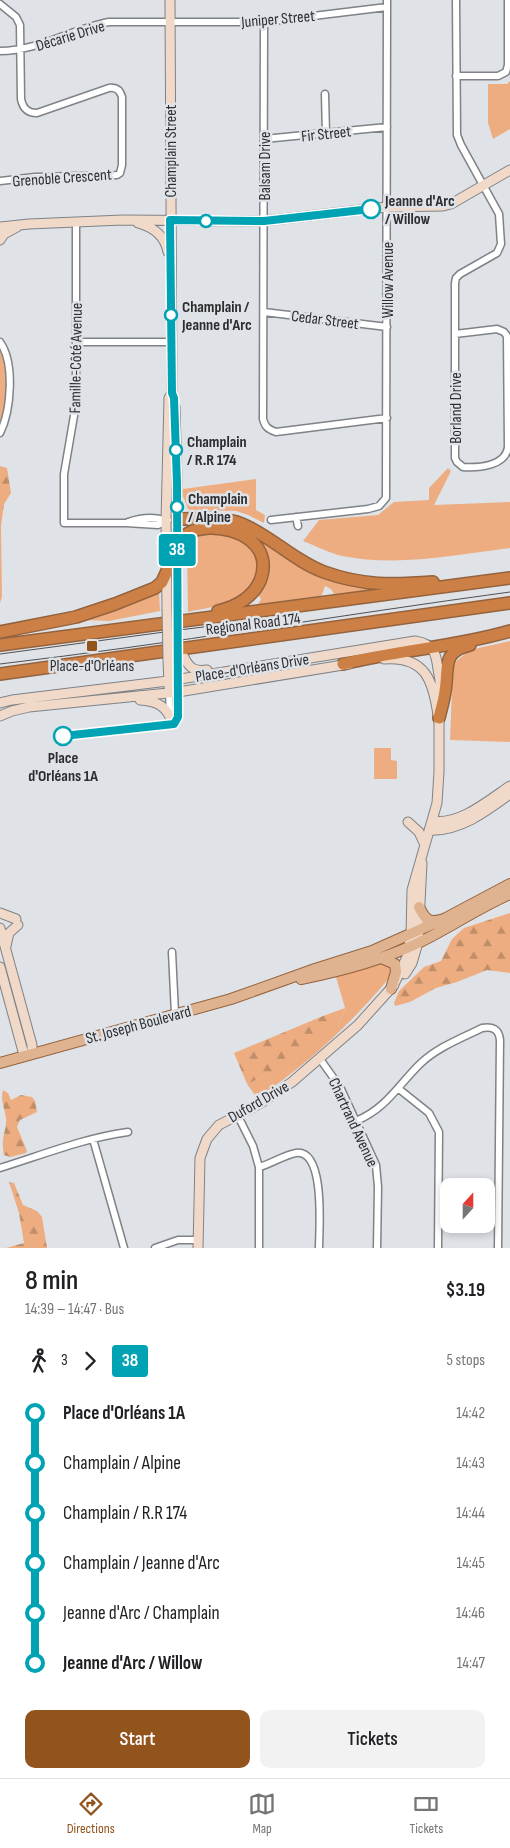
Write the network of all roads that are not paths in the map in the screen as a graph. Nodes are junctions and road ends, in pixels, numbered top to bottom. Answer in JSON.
{"nodes":[{"id":1,"x":170,"y":0,"type":"edge"},
{"id":2,"x":456,"y":0,"type":"edge"},
{"id":3,"x":508,"y":0,"type":"edge"},
{"id":4,"x":387,"y":3,"type":"edge"},
{"id":5,"x":0,"y":4,"type":"edge"},
{"id":6,"x":170,"y":22,"type":"junction"},
{"id":7,"x":264,"y":22,"type":"junction"},
{"id":8,"x":21,"y":50,"type":"junction"},
{"id":9,"x":0,"y":51,"type":"edge"},
{"id":10,"x":456,"y":76,"type":"junction"},
{"id":11,"x":325,"y":94,"type":"dead end"},
{"id":12,"x":387,"y":127,"type":"junction"},
{"id":13,"x":326,"y":134,"type":"junction"},
{"id":14,"x":264,"y":139,"type":"junction"},
{"id":15,"x":510,"y":170,"type":"edge"},
{"id":16,"x":0,"y":181,"type":"edge"},
{"id":17,"x":483,"y":185,"type":"junction"},
{"id":18,"x":387,"y":207,"type":"junction"},
{"id":19,"x":123,"y":220,"type":"junction"},
{"id":20,"x":170,"y":220,"type":"junction"},
{"id":21,"x":264,"y":221,"type":"junction"},
{"id":22,"x":76,"y":222,"type":"junction"},
{"id":23,"x":30,"y":224,"type":"junction"},
{"id":24,"x":0,"y":226,"type":"edge"},
{"id":25,"x":0,"y":240,"type":"edge"},
{"id":26,"x":171,"y":263,"type":"junction"},
{"id":27,"x":264,"y":312,"type":"junction"},
{"id":28,"x":387,"y":328,"type":"junction"},
{"id":29,"x":455,"y":334,"type":"junction"},
{"id":30,"x":0,"y":342,"type":"edge"},
{"id":31,"x":76,"y":342,"type":"junction"},
{"id":32,"x":171,"y":342,"type":"junction"},
{"id":33,"x":387,"y":418,"type":"junction"},
{"id":34,"x":509,"y":423,"type":"edge"},
{"id":35,"x":0,"y":432,"type":"edge"},
{"id":36,"x":296,"y":517,"type":"junction"},
{"id":37,"x":172,"y":520,"type":"junction"},
{"id":38,"x":271,"y":520,"type":"dead end"},
{"id":39,"x":298,"y":526,"type":"dead end"},
{"id":40,"x":177,"y":558,"type":"junction"},
{"id":41,"x":167,"y":571,"type":"junction"},
{"id":42,"x":510,"y":577,"type":"edge"},
{"id":43,"x":510,"y":603,"type":"edge"},
{"id":44,"x":172,"y":608,"type":"junction"},
{"id":45,"x":510,"y":631,"type":"edge"},
{"id":46,"x":0,"y":632,"type":"edge"},
{"id":47,"x":497,"y":635,"type":"junction"},
{"id":48,"x":0,"y":643,"type":"edge"},
{"id":49,"x":431,"y":647,"type":"junction"},
{"id":50,"x":176,"y":658,"type":"junction"},
{"id":51,"x":343,"y":664,"type":"junction"},
{"id":52,"x":257,"y":667,"type":"junction"},
{"id":53,"x":0,"y":674,"type":"edge"},
{"id":54,"x":173,"y":680,"type":"junction"},
{"id":55,"x":174,"y":692,"type":"junction"},
{"id":56,"x":110,"y":699,"type":"junction"},
{"id":57,"x":0,"y":703,"type":"edge"},
{"id":58,"x":0,"y":716,"type":"edge"},
{"id":59,"x":170,"y":717,"type":"joint"},
{"id":60,"x":439,"y":718,"type":"junction"},
{"id":61,"x":510,"y":786,"type":"edge"},
{"id":62,"x":510,"y":794,"type":"edge"},
{"id":63,"x":437,"y":801,"type":"junction"},
{"id":64,"x":456,"y":819,"type":"junction"},
{"id":65,"x":432,"y":821,"type":"junction"},
{"id":66,"x":408,"y":822,"type":"dead end"},
{"id":67,"x":429,"y":830,"type":"junction"},
{"id":68,"x":425,"y":844,"type":"junction"},
{"id":69,"x":422,"y":860,"type":"junction"},
{"id":70,"x":510,"y":884,"type":"edge"},
{"id":71,"x":510,"y":894,"type":"edge"},
{"id":72,"x":419,"y":907,"type":"junction"},
{"id":73,"x":0,"y":913,"type":"edge"},
{"id":74,"x":446,"y":918,"type":"junction"},
{"id":75,"x":0,"y":928,"type":"edge"},
{"id":76,"x":414,"y":939,"type":"junction"},
{"id":77,"x":6,"y":948,"type":"junction"},
{"id":78,"x":172,"y":952,"type":"dead end"},
{"id":79,"x":381,"y":958,"type":"junction"},
{"id":80,"x":0,"y":967,"type":"edge"},
{"id":81,"x":275,"y":984,"type":"junction"},
{"id":82,"x":391,"y":989,"type":"junction"},
{"id":83,"x":175,"y":1014,"type":"junction"},
{"id":84,"x":28,"y":1054,"type":"junction"},
{"id":85,"x":320,"y":1059,"type":"junction"},
{"id":86,"x":0,"y":1063,"type":"edge"},
{"id":87,"x":399,"y":1089,"type":"junction"},
{"id":88,"x":238,"y":1114,"type":"junction"},
{"id":89,"x":356,"y":1121,"type":"junction"},
{"id":90,"x":128,"y":1132,"type":"dead end"},
{"id":91,"x":93,"y":1139,"type":"junction"},
{"id":92,"x":259,"y":1167,"type":"junction"},
{"id":93,"x":0,"y":1168,"type":"edge"},
{"id":94,"x":198,"y":1244,"type":"edge"},
{"id":95,"x":124,"y":1248,"type":"edge"},
{"id":96,"x":155,"y":1248,"type":"edge"},
{"id":97,"x":259,"y":1248,"type":"edge"},
{"id":98,"x":318,"y":1248,"type":"edge"},
{"id":99,"x":378,"y":1248,"type":"edge"},
{"id":100,"x":438,"y":1248,"type":"edge"},
{"id":101,"x":498,"y":1248,"type":"edge"}],
"edges":[{"from":1,"to":6,"type":"main road","name":"Champlain Street"},
{"from":2,"to":10,"type":"street"},
{"from":3,"to":10,"type":"street"},
{"from":4,"to":7,"type":"street","name":"Juniper Street"},
{"from":4,"to":12,"type":"street","name":"Willow Avenue"},
{"from":5,"to":8,"type":"street"},
{"from":6,"to":7,"type":"street","name":"Juniper Street"},
{"from":6,"to":8,"type":"street","name":"Décarie Drive"},
{"from":6,"to":20,"type":"main road","name":"Champlain Street"},
{"from":7,"to":14,"type":"street","name":"Balsam Drive"},
{"from":8,"to":9,"type":"street","name":"Décarie Drive"},
{"from":8,"to":16,"type":"street","name":"Grenoble Crescent"},
{"from":10,"to":17,"type":"street"},
{"from":11,"to":13,"type":"street"},
{"from":12,"to":13,"type":"street","name":"Fir Street"},
{"from":12,"to":18,"type":"street","name":"Willow Avenue"},
{"from":13,"to":14,"type":"street","name":"Fir Street"},
{"from":14,"to":21,"type":"street","name":"Balsam Drive"},
{"from":15,"to":17,"type":"main road"},
{"from":17,"to":18,"type":"main road"},
{"from":17,"to":29,"type":"street","name":"Borland Drive"},
{"from":18,"to":21,"type":"main road"},
{"from":18,"to":28,"type":"street","name":"Willow Avenue"},
{"from":19,"to":20,"type":"main road"},
{"from":19,"to":22,"type":"main road"},
{"from":19,"to":26,"type":"main road"},
{"from":20,"to":21,"type":"main road"},
{"from":20,"to":26,"type":"main road","name":"Champlain Street"},
{"from":21,"to":27,"type":"street","name":"Balsam Drive"},
{"from":22,"to":23,"type":"main road"},
{"from":22,"to":31,"type":"street","name":"Famille-Côté Avenue"},
{"from":23,"to":24,"type":"main road"},
{"from":23,"to":25,"type":"main road"},
{"from":26,"to":32,"type":"main road","name":"Champlain Street"},
{"from":27,"to":28,"type":"street","name":"Cedar Street"},
{"from":27,"to":33,"type":"street","name":"Balsam Drive"},
{"from":28,"to":33,"type":"street","name":"Willow Avenue"},
{"from":29,"to":34,"type":"street","name":"Borland Drive"},
{"from":29,"to":34,"type":"street","name":"Borland Drive"},
{"from":30,"to":35,"type":"street"},
{"from":31,"to":32,"type":"street"},
{"from":31,"to":37,"type":"street","name":"Famille-Côté Avenue"},
{"from":32,"to":37,"type":"main road","name":"Champlain Street"},
{"from":33,"to":36,"type":"street","name":"Willow Avenue"},
{"from":36,"to":38,"type":"street","name":"Willow Avenue"},
{"from":36,"to":39,"type":"street"},
{"from":37,"to":40,"type":"main road","name":"Champlain Street"},
{"from":37,"to":41,"type":"main road","name":"Champlain Street"},
{"from":37,"to":42,"type":"highway"},
{"from":40,"to":44,"type":"main road","name":"Champlain Street"},
{"from":40,"to":48,"type":"highway"},
{"from":41,"to":44,"type":"main road","name":"Champlain Street"},
{"from":41,"to":46,"type":"highway"},
{"from":42,"to":48,"type":"highway","name":"Regional Road 174"},
{"from":43,"to":53,"type":"highway","name":"Regional Road 174"},
{"from":44,"to":50,"type":"main road","name":"Champlain Street","bridge":true},
{"from":44,"to":50,"type":"main road","name":"Champlain Street","bridge":true},
{"from":45,"to":47,"type":"highway"},
{"from":47,"to":49,"type":"highway"},
{"from":47,"to":60,"type":"highway"},
{"from":49,"to":51,"type":"highway"},
{"from":49,"to":52,"type":"main road","name":"Place-d'Orléans Drive"},
{"from":49,"to":60,"type":"main road","name":"Place-d'Orléans Drive"},
{"from":50,"to":52,"type":"main road"},
{"from":50,"to":54,"type":"main road","name":"Champlain Street"},
{"from":51,"to":55,"type":"main road","name":"Place-d'Orléans Drive"},
{"from":51,"to":60,"type":"main road","name":"Place-d'Orléans Drive"},
{"from":52,"to":54,"type":"main road","name":"Place-d'Orléans Drive"},
{"from":54,"to":55,"type":"main road","name":"Champlain Street"},
{"from":54,"to":57,"type":"main road","name":"Place-d'Orléans Drive"},
{"from":55,"to":56,"type":"main road","name":"Place-d'Orléans Drive"},
{"from":55,"to":59,"type":"street","name":"Champlain Street"},
{"from":56,"to":58,"type":"main road","name":"Place-d'Orléans Drive"},
{"from":56,"to":59,"type":"main road"},
{"from":60,"to":63,"type":"main road","name":"Place-d'Orléans Drive"},
{"from":61,"to":64,"type":"main road"},
{"from":62,"to":67,"type":"main road"},
{"from":63,"to":64,"type":"main road"},
{"from":63,"to":65,"type":"main road","name":"Place-d'Orléans Drive"},
{"from":64,"to":65,"type":"main road"},
{"from":65,"to":67,"type":"main road","name":"Place-d'Orléans Drive"},
{"from":66,"to":68,"type":"main road"},
{"from":67,"to":68,"type":"main road","name":"Place-d'Orléans Drive"},
{"from":68,"to":69,"type":"main road","name":"Place-d'Orléans Drive"},
{"from":69,"to":72,"type":"main road","name":"Place-d'Orléans Drive"},
{"from":69,"to":76,"type":"main road","name":"Place-d'Orléans Drive"},
{"from":70,"to":74,"type":"main road","name":"St. Joseph Boulevard"},
{"from":71,"to":76,"type":"main road","name":"St. Joseph Boulevard"},
{"from":72,"to":74,"type":"main road"},
{"from":72,"to":76,"type":"main road","name":"Place-d'Orléans Drive"},
{"from":73,"to":77,"type":"main road"},
{"from":74,"to":76,"type":"main road","name":"St. Joseph Boulevard"},
{"from":75,"to":77,"type":"main road"},
{"from":76,"to":79,"type":"main road","name":"St. Joseph Boulevard"},
{"from":76,"to":81,"type":"main road","name":"St. Joseph Boulevard"},
{"from":76,"to":82,"type":"main road","name":"Duford Drive"},
{"from":77,"to":84,"type":"main road"},
{"from":78,"to":83,"type":"street"},
{"from":79,"to":81,"type":"main road","name":"St. Joseph Boulevard"},
{"from":79,"to":82,"type":"main road"},
{"from":80,"to":84,"type":"main road"},
{"from":81,"to":83,"type":"main road","name":"St. Joseph Boulevard"},
{"from":82,"to":85,"type":"main road","name":"Duford Drive"},
{"from":83,"to":84,"type":"main road","name":"St. Joseph Boulevard"},
{"from":84,"to":86,"type":"main road","name":"St. Joseph Boulevard"},
{"from":85,"to":88,"type":"main road","name":"Duford Drive"},
{"from":85,"to":89,"type":"street","name":"Chartrand Avenue"},
{"from":87,"to":89,"type":"street"},
{"from":87,"to":100,"type":"street"},
{"from":87,"to":101,"type":"street"},
{"from":88,"to":92,"type":"street"},
{"from":88,"to":94,"type":"main road","name":"Duford Drive"},
{"from":89,"to":99,"type":"street","name":"Chartrand Avenue"},
{"from":90,"to":91,"type":"street"},
{"from":91,"to":93,"type":"street"},
{"from":91,"to":95,"type":"street"},
{"from":92,"to":97,"type":"street"},
{"from":92,"to":98,"type":"street"},
{"from":94,"to":96,"type":"street"}]}
